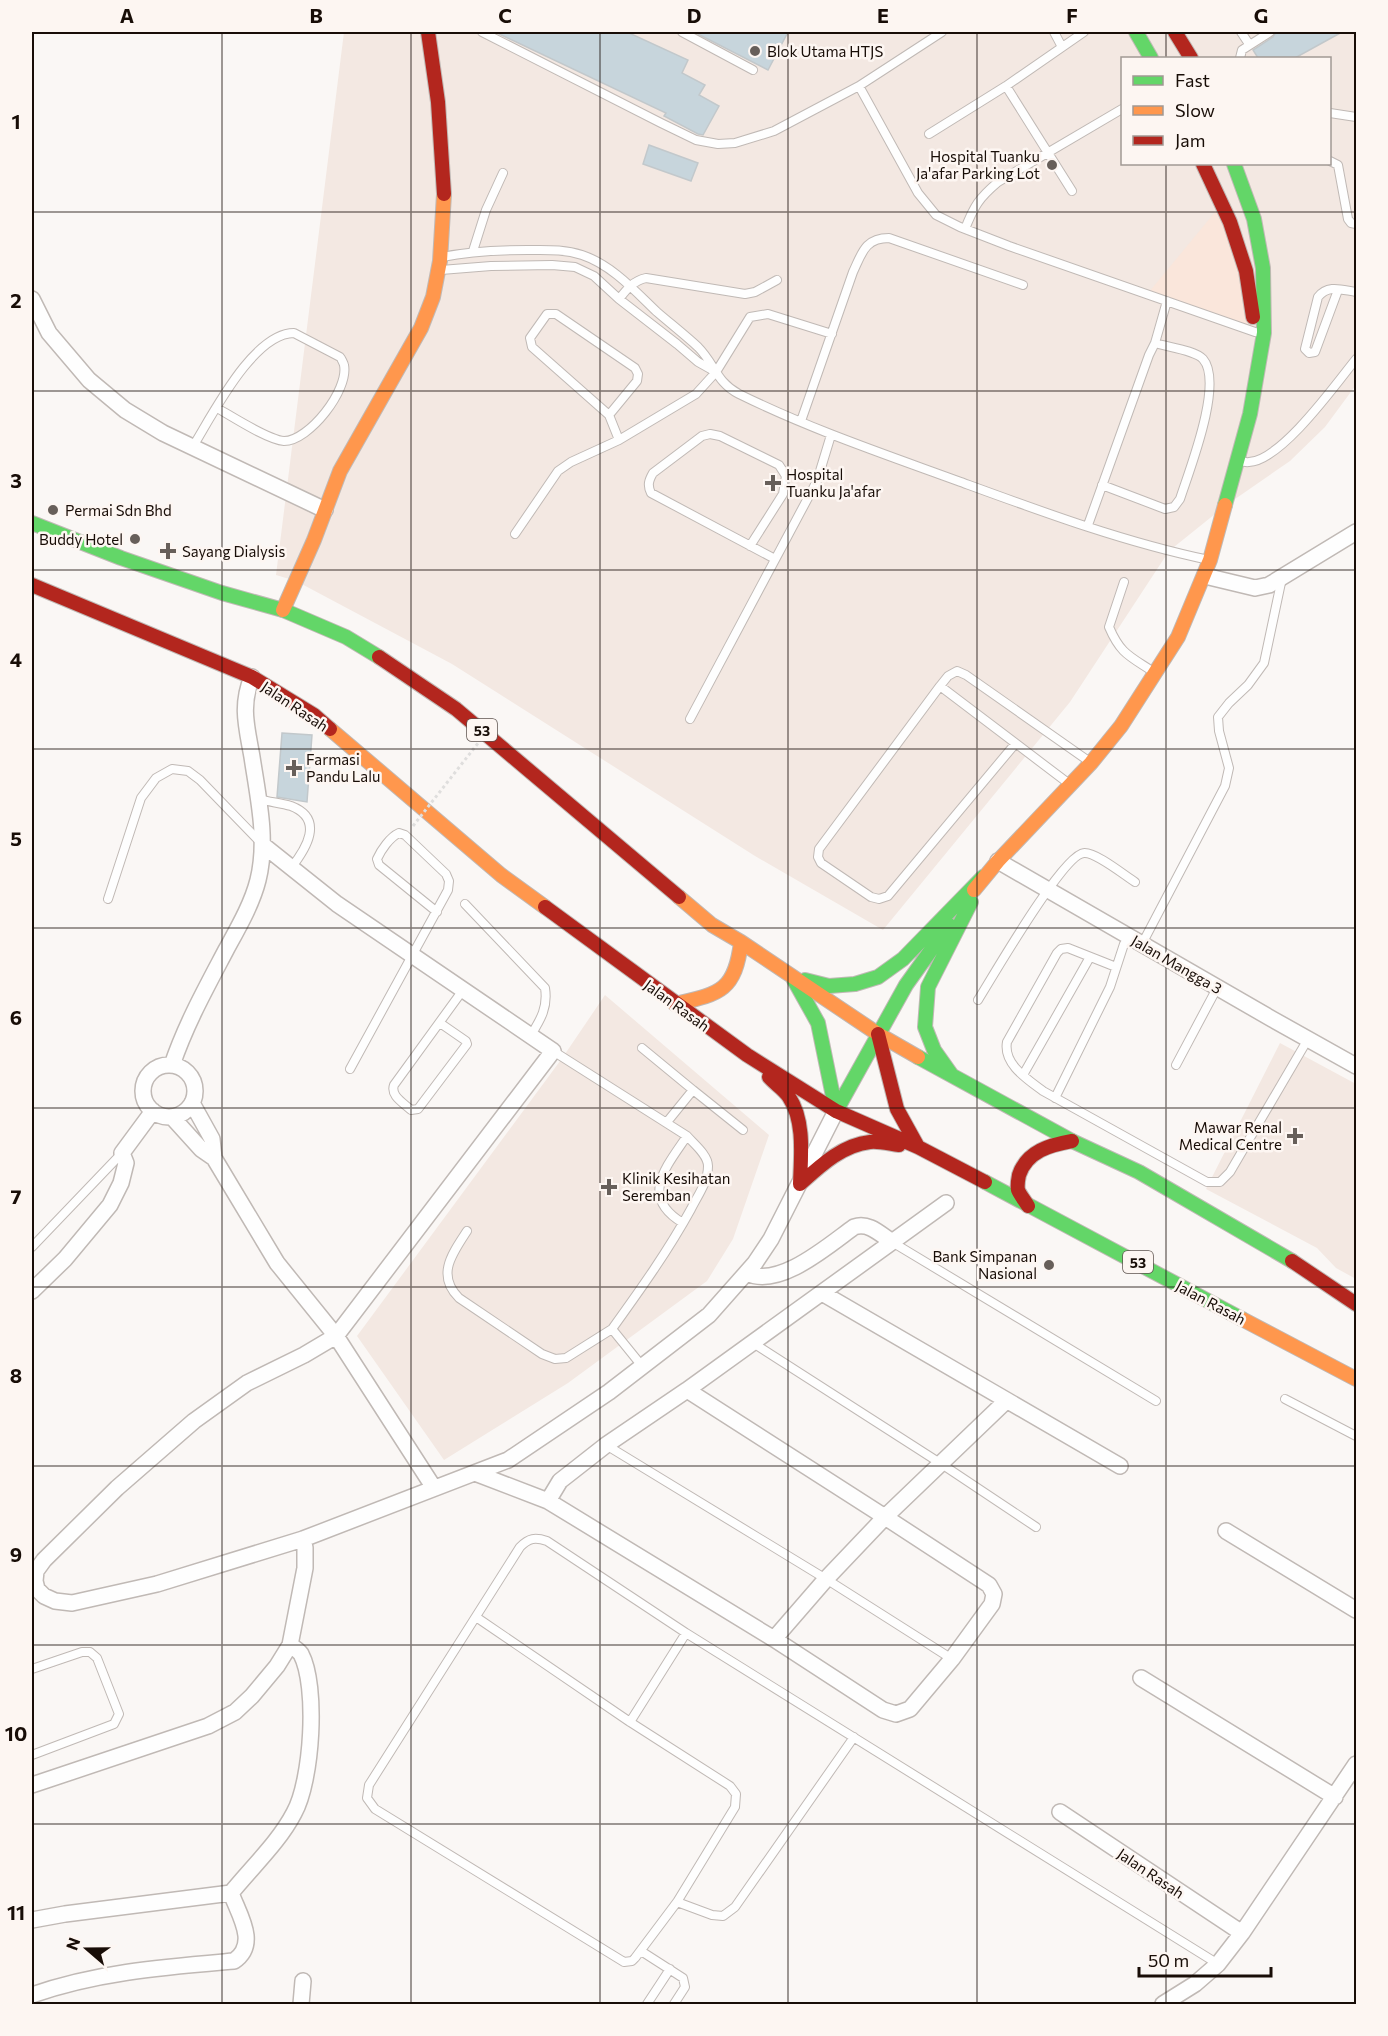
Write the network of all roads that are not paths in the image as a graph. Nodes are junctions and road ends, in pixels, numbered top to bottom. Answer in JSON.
{"nodes":[{"id":1,"x":428,"y":32,"type":"edge"},
{"id":2,"x":482,"y":32,"type":"edge"},
{"id":3,"x":682,"y":32,"type":"edge"},
{"id":4,"x":942,"y":32,"type":"edge"},
{"id":5,"x":1054,"y":32,"type":"edge"},
{"id":6,"x":1084,"y":32,"type":"edge"},
{"id":7,"x":1136,"y":32,"type":"edge"},
{"id":8,"x":1175,"y":32,"type":"edge"},
{"id":9,"x":1241,"y":32,"type":"edge"},
{"id":10,"x":1270,"y":32,"type":"edge"},
{"id":11,"x":1249,"y":44,"type":"junction"},
{"id":12,"x":1062,"y":47,"type":"junction"},
{"id":13,"x":1150,"y":57,"type":"edge"},
{"id":14,"x":1190,"y":57,"type":"edge"},
{"id":15,"x":1240,"y":57,"type":"edge"},
{"id":16,"x":753,"y":70,"type":"dead end"},
{"id":17,"x":859,"y":86,"type":"junction"},
{"id":18,"x":1006,"y":86,"type":"junction"},
{"id":19,"x":1121,"y":110,"type":"edge"},
{"id":20,"x":1331,"y":113,"type":"edge"},
{"id":21,"x":1356,"y":117,"type":"edge"},
{"id":22,"x":929,"y":134,"type":"dead end"},
{"id":23,"x":1047,"y":152,"type":"junction"},
{"id":24,"x":1331,"y":162,"type":"edge"},
{"id":25,"x":1203,"y":165,"type":"edge"},
{"id":26,"x":1234,"y":165,"type":"edge"},
{"id":27,"x":503,"y":173,"type":"dead end"},
{"id":28,"x":1072,"y":191,"type":"dead end"},
{"id":29,"x":1356,"y":224,"type":"edge"},
{"id":30,"x":965,"y":229,"type":"junction"},
{"id":31,"x":473,"y":251,"type":"junction"},
{"id":32,"x":439,"y":264,"type":"junction"},
{"id":33,"x":777,"y":280,"type":"dead end"},
{"id":34,"x":1023,"y":285,"type":"dead end"},
{"id":35,"x":630,"y":286,"type":"junction"},
{"id":36,"x":1338,"y":290,"type":"junction"},
{"id":37,"x":1356,"y":292,"type":"edge"},
{"id":38,"x":32,"y":299,"type":"edge"},
{"id":39,"x":619,"y":299,"type":"junction"},
{"id":40,"x":1167,"y":301,"type":"junction"},
{"id":41,"x":832,"y":334,"type":"junction"},
{"id":42,"x":1260,"y":336,"type":"junction"},
{"id":43,"x":1155,"y":343,"type":"junction"},
{"id":44,"x":1356,"y":359,"type":"edge"},
{"id":45,"x":716,"y":372,"type":"junction"},
{"id":46,"x":217,"y":408,"type":"junction"},
{"id":47,"x":609,"y":415,"type":"junction"},
{"id":48,"x":801,"y":421,"type":"junction"},
{"id":49,"x":831,"y":435,"type":"junction"},
{"id":50,"x":620,"y":440,"type":"junction"},
{"id":51,"x":192,"y":448,"type":"junction"},
{"id":52,"x":1238,"y":460,"type":"junction"},
{"id":53,"x":1102,"y":485,"type":"junction"},
{"id":54,"x":325,"y":510,"type":"junction"},
{"id":55,"x":32,"y":524,"type":"edge"},
{"id":56,"x":1088,"y":525,"type":"junction"},
{"id":57,"x":1356,"y":532,"type":"edge"},
{"id":58,"x":515,"y":534,"type":"dead end"},
{"id":59,"x":750,"y":546,"type":"junction"},
{"id":60,"x":776,"y":560,"type":"junction"},
{"id":61,"x":1210,"y":560,"type":"junction"},
{"id":62,"x":1205,"y":576,"type":"junction"},
{"id":63,"x":1282,"y":578,"type":"junction"},
{"id":64,"x":1124,"y":582,"type":"dead end"},
{"id":65,"x":32,"y":585,"type":"edge"},
{"id":66,"x":283,"y":610,"type":"junction"},
{"id":67,"x":1156,"y":673,"type":"junction"},
{"id":68,"x":252,"y":677,"type":"junction"},
{"id":69,"x":940,"y":686,"type":"junction"},
{"id":70,"x":690,"y":718,"type":"dead end"},
{"id":71,"x":1015,"y":744,"type":"junction"},
{"id":72,"x":1091,"y":762,"type":"junction"},
{"id":73,"x":1070,"y":785,"type":"junction"},
{"id":74,"x":259,"y":799,"type":"junction"},
{"id":75,"x":262,"y":844,"type":"junction"},
{"id":76,"x":998,"y":861,"type":"junction"},
{"id":77,"x":291,"y":868,"type":"junction"},
{"id":78,"x":983,"y":876,"type":"junction"},
{"id":79,"x":1135,"y":882,"type":"dead end"},
{"id":80,"x":1048,"y":890,"type":"junction"},
{"id":81,"x":108,"y":899,"type":"dead end"},
{"id":82,"x":465,"y":904,"type":"dead end"},
{"id":83,"x":437,"y":912,"type":"junction"},
{"id":84,"x":1136,"y":940,"type":"junction"},
{"id":85,"x":741,"y":942,"type":"junction"},
{"id":86,"x":413,"y":956,"type":"junction"},
{"id":87,"x":1090,"y":957,"type":"junction"},
{"id":88,"x":1116,"y":967,"type":"junction"},
{"id":89,"x":792,"y":976,"type":"junction"},
{"id":90,"x":1218,"y":988,"type":"junction"},
{"id":91,"x":463,"y":990,"type":"junction"},
{"id":92,"x":978,"y":1000,"type":"dead end"},
{"id":93,"x":675,"y":1004,"type":"junction"},
{"id":94,"x":440,"y":1023,"type":"junction"},
{"id":95,"x":878,"y":1034,"type":"junction"},
{"id":96,"x":531,"y":1035,"type":"junction"},
{"id":97,"x":1308,"y":1039,"type":"junction"},
{"id":98,"x":642,"y":1048,"type":"dead end"},
{"id":99,"x":553,"y":1051,"type":"junction"},
{"id":100,"x":747,"y":1055,"type":"junction"},
{"id":101,"x":1355,"y":1062,"type":"edge"},
{"id":102,"x":172,"y":1065,"type":"junction"},
{"id":103,"x":1176,"y":1065,"type":"dead end"},
{"id":104,"x":350,"y":1069,"type":"dead end"},
{"id":105,"x":1023,"y":1075,"type":"junction"},
{"id":106,"x":952,"y":1076,"type":"junction"},
{"id":107,"x":693,"y":1090,"type":"junction"},
{"id":108,"x":1055,"y":1098,"type":"junction"},
{"id":109,"x":192,"y":1104,"type":"junction"},
{"id":110,"x":153,"y":1111,"type":"junction"},
{"id":111,"x":836,"y":1111,"type":"junction"},
{"id":112,"x":172,"y":1117,"type":"junction"},
{"id":113,"x":667,"y":1122,"type":"junction"},
{"id":114,"x":743,"y":1130,"type":"dead end"},
{"id":115,"x":687,"y":1136,"type":"junction"},
{"id":116,"x":1072,"y":1141,"type":"junction"},
{"id":117,"x":918,"y":1147,"type":"junction"},
{"id":118,"x":122,"y":1153,"type":"junction"},
{"id":119,"x":214,"y":1158,"type":"junction"},
{"id":120,"x":800,"y":1184,"type":"junction"},
{"id":121,"x":946,"y":1203,"type":"dead end"},
{"id":122,"x":1028,"y":1206,"type":"junction"},
{"id":123,"x":683,"y":1223,"type":"junction"},
{"id":124,"x":467,"y":1231,"type":"dead end"},
{"id":125,"x":892,"y":1242,"type":"junction"},
{"id":126,"x":32,"y":1247,"type":"edge"},
{"id":127,"x":747,"y":1273,"type":"junction"},
{"id":128,"x":32,"y":1291,"type":"edge"},
{"id":129,"x":822,"y":1293,"type":"junction"},
{"id":130,"x":1356,"y":1304,"type":"edge"},
{"id":131,"x":612,"y":1329,"type":"junction"},
{"id":132,"x":336,"y":1336,"type":"junction"},
{"id":133,"x":753,"y":1343,"type":"junction"},
{"id":134,"x":642,"y":1366,"type":"junction"},
{"id":135,"x":1356,"y":1379,"type":"edge"},
{"id":136,"x":687,"y":1390,"type":"junction"},
{"id":137,"x":1286,"y":1399,"type":"dead end"},
{"id":138,"x":1006,"y":1401,"type":"junction"},
{"id":139,"x":1156,"y":1401,"type":"dead end"},
{"id":140,"x":1356,"y":1436,"type":"edge"},
{"id":141,"x":606,"y":1445,"type":"junction"},
{"id":142,"x":940,"y":1463,"type":"junction"},
{"id":143,"x":1120,"y":1466,"type":"dead end"},
{"id":144,"x":475,"y":1473,"type":"junction"},
{"id":145,"x":434,"y":1488,"type":"junction"},
{"id":146,"x":548,"y":1501,"type":"junction"},
{"id":147,"x":885,"y":1517,"type":"junction"},
{"id":148,"x":1036,"y":1527,"type":"dead end"},
{"id":149,"x":1226,"y":1531,"type":"dead end"},
{"id":150,"x":303,"y":1539,"type":"junction"},
{"id":151,"x":826,"y":1579,"type":"junction"},
{"id":152,"x":1356,"y":1610,"type":"edge"},
{"id":153,"x":477,"y":1617,"type":"junction"},
{"id":154,"x":686,"y":1633,"type":"junction"},
{"id":155,"x":774,"y":1639,"type":"junction"},
{"id":156,"x":290,"y":1645,"type":"junction"},
{"id":157,"x":952,"y":1659,"type":"junction"},
{"id":158,"x":32,"y":1669,"type":"edge"},
{"id":159,"x":1141,"y":1678,"type":"dead end"},
{"id":160,"x":630,"y":1722,"type":"junction"},
{"id":161,"x":854,"y":1737,"type":"junction"},
{"id":162,"x":32,"y":1755,"type":"edge"},
{"id":163,"x":1356,"y":1764,"type":"edge"},
{"id":164,"x":32,"y":1785,"type":"edge"},
{"id":165,"x":1335,"y":1797,"type":"junction"},
{"id":166,"x":1060,"y":1812,"type":"dead end"},
{"id":167,"x":231,"y":1893,"type":"junction"},
{"id":168,"x":676,"y":1902,"type":"junction"},
{"id":169,"x":32,"y":1920,"type":"edge"},
{"id":170,"x":1242,"y":1933,"type":"junction"},
{"id":171,"x":641,"y":1951,"type":"junction"},
{"id":172,"x":1218,"y":1964,"type":"junction"},
{"id":173,"x":670,"y":1969,"type":"junction"},
{"id":174,"x":303,"y":1981,"type":"dead end"},
{"id":175,"x":32,"y":1995,"type":"edge"},
{"id":176,"x":302,"y":2004,"type":"edge"},
{"id":177,"x":647,"y":2004,"type":"edge"},
{"id":178,"x":674,"y":2004,"type":"edge"},
{"id":179,"x":1163,"y":2004,"type":"edge"}],
"edges":[{"from":1,"to":32,"type":"main road"},
{"from":2,"to":17,"type":"lane"},
{"from":3,"to":16,"type":"lane"},
{"from":4,"to":17,"type":"lane"},
{"from":5,"to":12,"type":"lane"},
{"from":6,"to":12,"type":"lane"},
{"from":7,"to":13,"type":"main road"},
{"from":8,"to":14,"type":"main road"},
{"from":9,"to":11,"type":"lane"},
{"from":10,"to":11,"type":"lane"},
{"from":11,"to":15,"type":"lane"},
{"from":12,"to":18,"type":"lane"},
{"from":17,"to":30,"type":"lane"},
{"from":18,"to":22,"type":"lane"},
{"from":18,"to":23,"type":"lane"},
{"from":19,"to":23,"type":"lane"},
{"from":20,"to":21,"type":"lane"},
{"from":23,"to":28,"type":"lane"},
{"from":23,"to":30,"type":"lane"},
{"from":24,"to":29,"type":"lane"},
{"from":25,"to":42,"type":"main road"},
{"from":26,"to":42,"type":"main road"},
{"from":27,"to":31,"type":"lane"},
{"from":30,"to":40,"type":"lane"},
{"from":31,"to":32,"type":"lane"},
{"from":31,"to":35,"type":"lane"},
{"from":32,"to":39,"type":"lane"},
{"from":32,"to":54,"type":"main road"},
{"from":33,"to":35,"type":"lane"},
{"from":34,"to":41,"type":"lane"},
{"from":35,"to":39,"type":"lane"},
{"from":35,"to":45,"type":"lane"},
{"from":36,"to":36,"type":"lane"},
{"from":36,"to":37,"type":"lane"},
{"from":38,"to":51,"type":"street"},
{"from":39,"to":45,"type":"lane"},
{"from":40,"to":42,"type":"lane"},
{"from":40,"to":43,"type":"lane"},
{"from":41,"to":45,"type":"lane"},
{"from":41,"to":48,"type":"lane"},
{"from":42,"to":52,"type":"main road"},
{"from":43,"to":53,"type":"lane"},
{"from":43,"to":53,"type":"lane"},
{"from":44,"to":52,"type":"lane"},
{"from":45,"to":48,"type":"lane"},
{"from":45,"to":50,"type":"lane"},
{"from":46,"to":46,"type":"lane"},
{"from":46,"to":51,"type":"lane"},
{"from":47,"to":47,"type":"lane"},
{"from":47,"to":50,"type":"lane"},
{"from":48,"to":49,"type":"lane"},
{"from":49,"to":56,"type":"lane"},
{"from":49,"to":60,"type":"lane"},
{"from":50,"to":58,"type":"lane"},
{"from":51,"to":54,"type":"street"},
{"from":52,"to":61,"type":"main road"},
{"from":53,"to":56,"type":"lane"},
{"from":54,"to":66,"type":"main road"},
{"from":55,"to":66,"type":"main road","number":"53"},
{"from":56,"to":61,"type":"lane"},
{"from":57,"to":63,"type":"street"},
{"from":59,"to":59,"type":"lane"},
{"from":59,"to":60,"type":"lane"},
{"from":60,"to":70,"type":"lane"},
{"from":61,"to":62,"type":"main road"},
{"from":62,"to":63,"type":"street"},
{"from":62,"to":67,"type":"main road"},
{"from":63,"to":84,"type":"lane"},
{"from":64,"to":67,"type":"lane"},
{"from":65,"to":68,"type":"main road","name":"Jalan Rasah","number":"53"},
{"from":66,"to":85,"type":"main road","number":"53"},
{"from":67,"to":72,"type":"main road"},
{"from":68,"to":74,"type":"street"},
{"from":68,"to":93,"type":"main road","name":"Jalan Rasah","number":"53"},
{"from":69,"to":71,"type":"lane"},
{"from":69,"to":71,"type":"lane"},
{"from":69,"to":72,"type":"lane"},
{"from":71,"to":73,"type":"lane"},
{"from":72,"to":73,"type":"main road"},
{"from":73,"to":76,"type":"main road"},
{"from":74,"to":75,"type":"street"},
{"from":74,"to":77,"type":"lane"},
{"from":75,"to":77,"type":"street"},
{"from":75,"to":81,"type":"lane"},
{"from":75,"to":102,"type":"street"},
{"from":76,"to":78,"type":"main road"},
{"from":76,"to":80,"type":"street","name":"Jalan Mangga 3"},
{"from":77,"to":86,"type":"street"},
{"from":78,"to":89,"type":"main road"},
{"from":78,"to":95,"type":"main road"},
{"from":78,"to":106,"type":"main road"},
{"from":79,"to":80,"type":"lane"},
{"from":80,"to":84,"type":"street","name":"Jalan Mangga 3"},
{"from":80,"to":92,"type":"lane"},
{"from":82,"to":96,"type":"lane"},
{"from":83,"to":83,"type":"lane"},
{"from":83,"to":86,"type":"lane"},
{"from":84,"to":88,"type":"lane"},
{"from":84,"to":90,"type":"street","name":"Jalan Mangga 3"},
{"from":85,"to":89,"type":"main road","number":"53"},
{"from":85,"to":93,"type":"main road"},
{"from":86,"to":91,"type":"street"},
{"from":86,"to":104,"type":"lane"},
{"from":87,"to":88,"type":"lane"},
{"from":87,"to":105,"type":"lane"},
{"from":87,"to":105,"type":"lane"},
{"from":88,"to":108,"type":"lane"},
{"from":89,"to":95,"type":"main road","number":"53"},
{"from":89,"to":111,"type":"main road"},
{"from":90,"to":97,"type":"street","name":"Jalan Mangga 3"},
{"from":90,"to":103,"type":"lane"},
{"from":91,"to":94,"type":"lane"},
{"from":91,"to":96,"type":"street"},
{"from":93,"to":100,"type":"main road","name":"Jalan Rasah","number":"53"},
{"from":94,"to":94,"type":"lane"},
{"from":95,"to":106,"type":"main road","number":"53"},
{"from":95,"to":111,"type":"main road"},
{"from":95,"to":117,"type":"main road"},
{"from":96,"to":99,"type":"street"},
{"from":97,"to":101,"type":"street","name":"Jalan Mangga 3"},
{"from":97,"to":108,"type":"lane"},
{"from":98,"to":107,"type":"lane"},
{"from":99,"to":113,"type":"lane"},
{"from":99,"to":132,"type":"street"},
{"from":100,"to":111,"type":"main road","name":"Jalan Rasah","number":"53"},
{"from":100,"to":120,"type":"main road"},
{"from":102,"to":109,"type":"street"},
{"from":102,"to":110,"type":"street"},
{"from":105,"to":108,"type":"lane"},
{"from":106,"to":116,"type":"main road","number":"53"},
{"from":107,"to":113,"type":"lane"},
{"from":107,"to":114,"type":"lane"},
{"from":109,"to":112,"type":"street"},
{"from":109,"to":119,"type":"street"},
{"from":110,"to":112,"type":"street"},
{"from":110,"to":118,"type":"street"},
{"from":111,"to":117,"type":"main road","name":"Jalan Rasah","number":"53"},
{"from":111,"to":120,"type":"street"},
{"from":112,"to":119,"type":"street"},
{"from":113,"to":115,"type":"lane"},
{"from":115,"to":123,"type":"lane"},
{"from":115,"to":123,"type":"lane"},
{"from":116,"to":122,"type":"main road"},
{"from":116,"to":130,"type":"main road","number":"53"},
{"from":117,"to":120,"type":"main road"},
{"from":117,"to":122,"type":"main road","name":"Jalan Rasah","number":"53"},
{"from":118,"to":126,"type":"lane"},
{"from":118,"to":128,"type":"street"},
{"from":119,"to":132,"type":"street"},
{"from":120,"to":127,"type":"street"},
{"from":121,"to":125,"type":"street"},
{"from":122,"to":135,"type":"main road","name":"Jalan Rasah","number":"53"},
{"from":123,"to":131,"type":"lane"},
{"from":124,"to":131,"type":"lane"},
{"from":125,"to":127,"type":"street"},
{"from":125,"to":129,"type":"street"},
{"from":125,"to":139,"type":"lane"},
{"from":127,"to":134,"type":"street"},
{"from":129,"to":133,"type":"street"},
{"from":129,"to":138,"type":"street"},
{"from":131,"to":134,"type":"lane"},
{"from":132,"to":145,"type":"street"},
{"from":132,"to":150,"type":"street"},
{"from":133,"to":136,"type":"street"},
{"from":133,"to":142,"type":"lane"},
{"from":134,"to":144,"type":"street"},
{"from":136,"to":141,"type":"street"},
{"from":136,"to":147,"type":"street"},
{"from":137,"to":140,"type":"lane"},
{"from":138,"to":142,"type":"street"},
{"from":138,"to":143,"type":"street"},
{"from":141,"to":146,"type":"street"},
{"from":141,"to":151,"type":"lane"},
{"from":142,"to":147,"type":"street"},
{"from":142,"to":148,"type":"lane"},
{"from":144,"to":145,"type":"street"},
{"from":144,"to":146,"type":"street"},
{"from":145,"to":150,"type":"street"},
{"from":146,"to":155,"type":"street"},
{"from":147,"to":151,"type":"street"},
{"from":147,"to":157,"type":"street"},
{"from":149,"to":152,"type":"street"},
{"from":150,"to":156,"type":"street"},
{"from":151,"to":155,"type":"street"},
{"from":151,"to":157,"type":"lane"},
{"from":153,"to":154,"type":"lane"},
{"from":153,"to":160,"type":"lane"},
{"from":153,"to":171,"type":"lane"},
{"from":154,"to":160,"type":"lane"},
{"from":154,"to":161,"type":"lane"},
{"from":155,"to":157,"type":"street"},
{"from":156,"to":164,"type":"street"},
{"from":156,"to":167,"type":"street"},
{"from":158,"to":162,"type":"lane"},
{"from":159,"to":165,"type":"street"},
{"from":160,"to":168,"type":"lane"},
{"from":161,"to":168,"type":"lane"},
{"from":161,"to":172,"type":"lane"},
{"from":163,"to":165,"type":"street"},
{"from":165,"to":170,"type":"street"},
{"from":166,"to":170,"type":"street","name":"Jalan Rasah"},
{"from":167,"to":169,"type":"street"},
{"from":167,"to":175,"type":"street"},
{"from":168,"to":171,"type":"lane"},
{"from":170,"to":172,"type":"street"},
{"from":171,"to":173,"type":"lane"},
{"from":172,"to":179,"type":"street"},
{"from":173,"to":177,"type":"lane"},
{"from":173,"to":178,"type":"lane"},
{"from":174,"to":176,"type":"street"}]}
